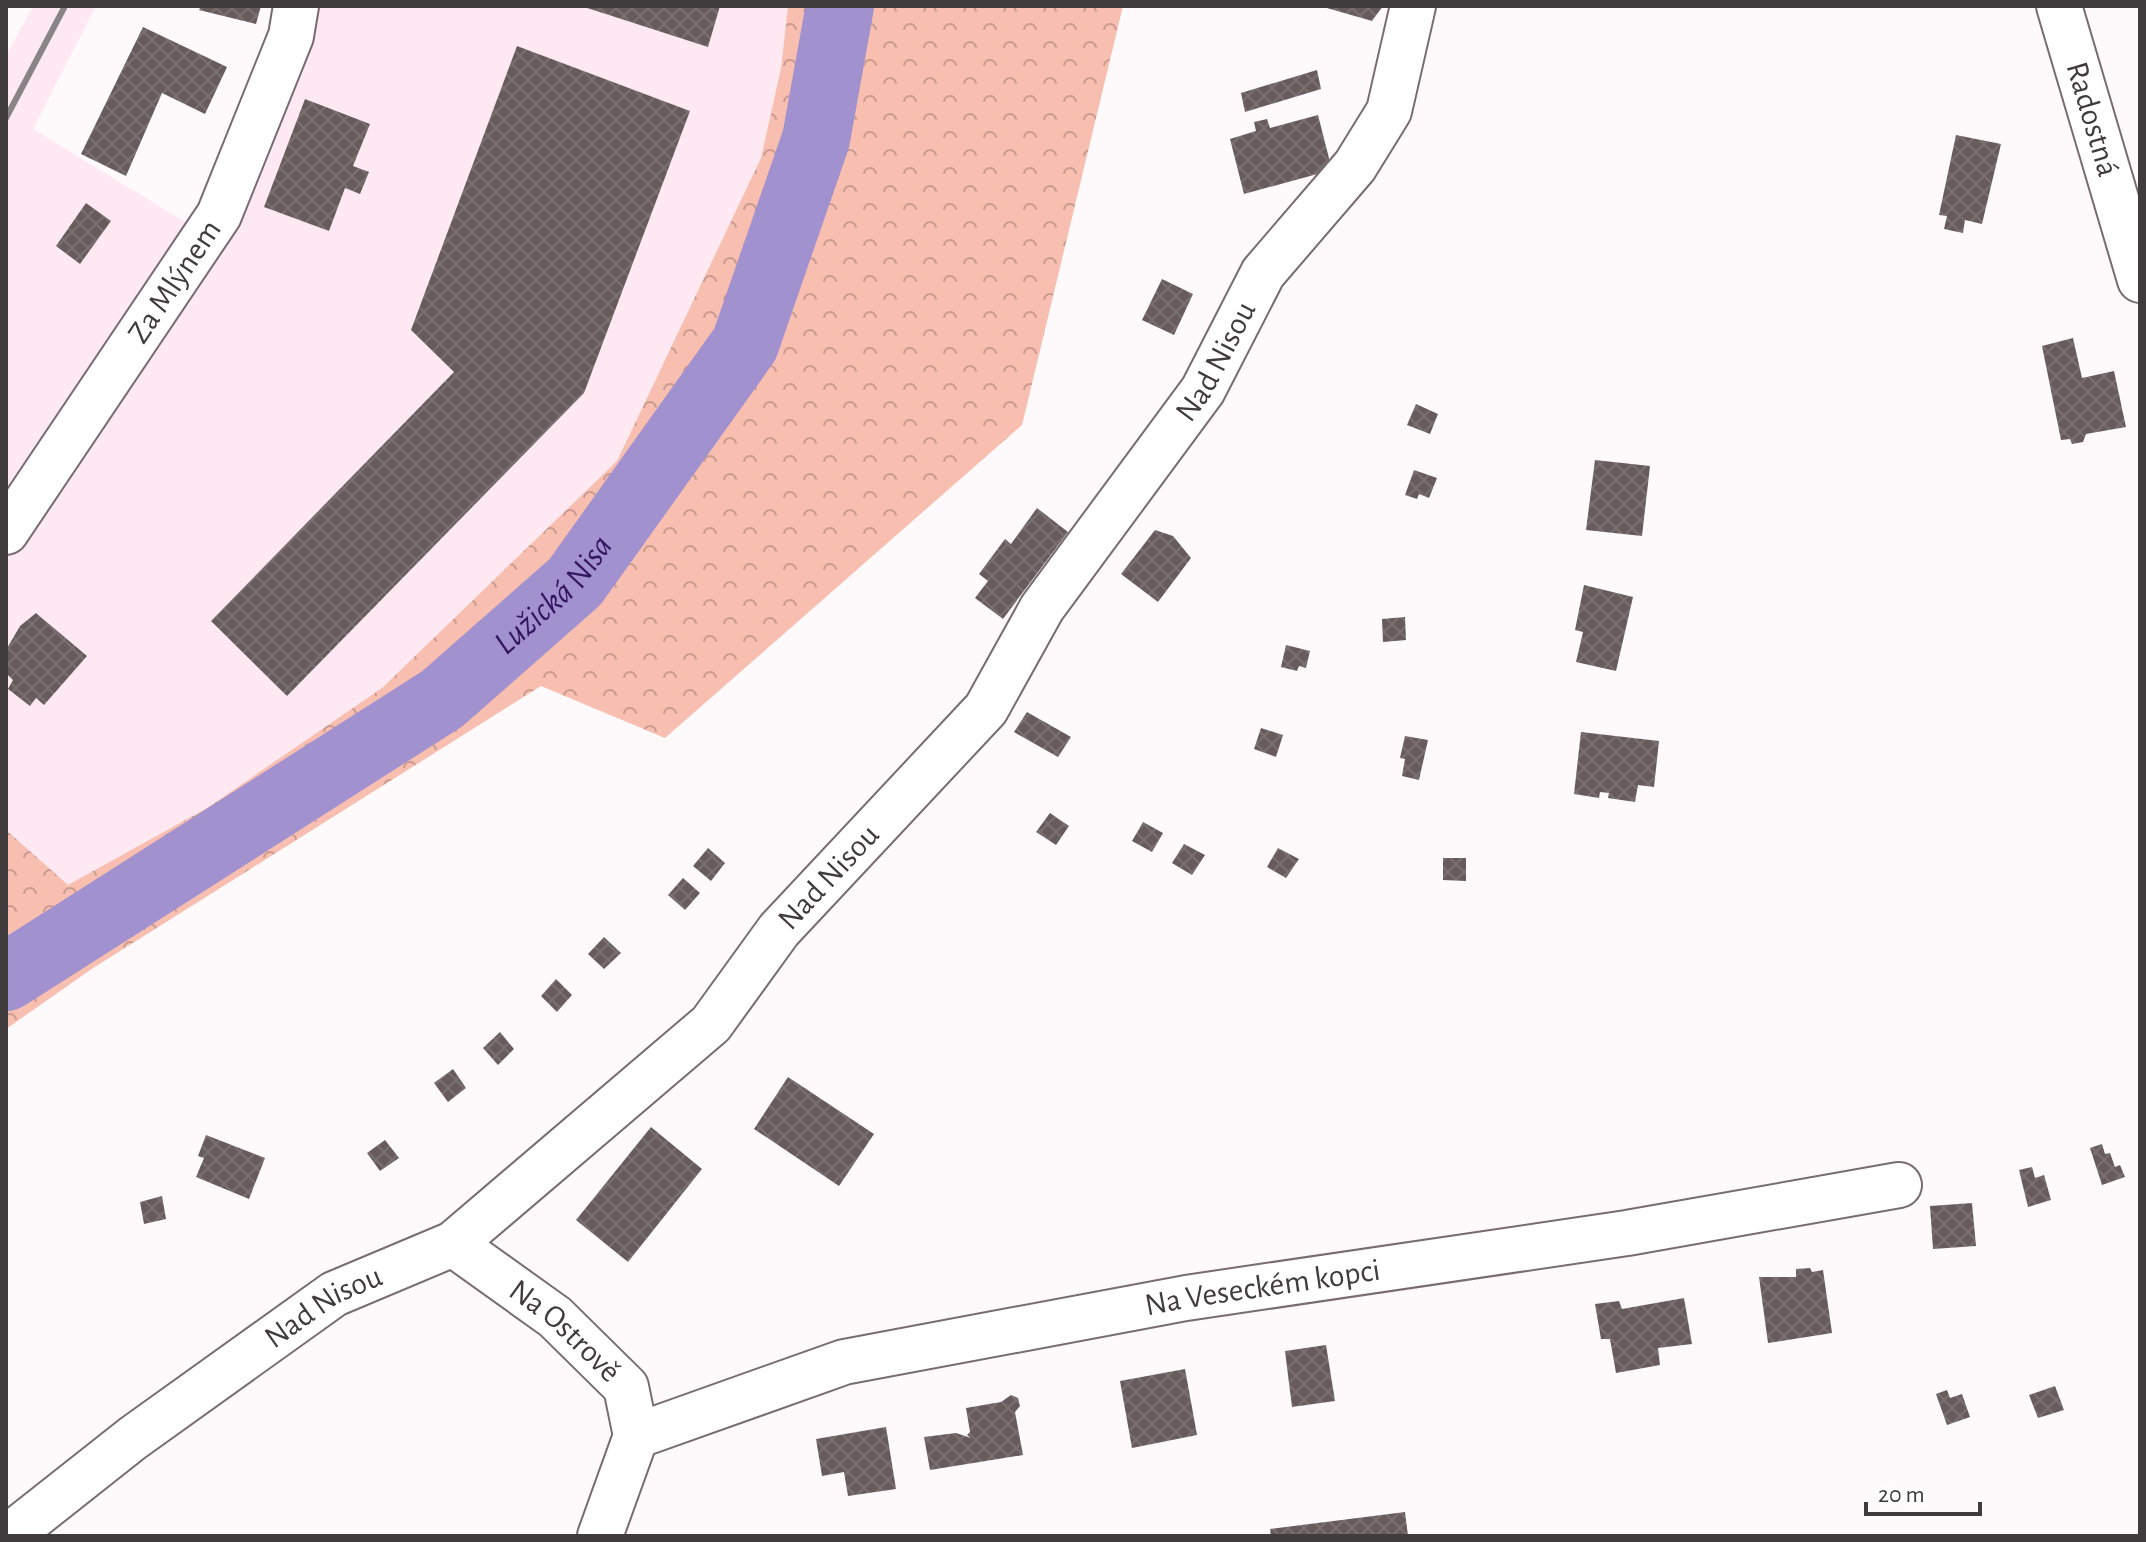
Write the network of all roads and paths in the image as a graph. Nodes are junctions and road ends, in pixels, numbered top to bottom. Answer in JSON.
{"nodes":[{"id":1,"x":296,"y":6,"type":"edge"},
{"id":2,"x":1413,"y":6,"type":"edge"},
{"id":3,"x":2059,"y":6,"type":"edge"},
{"id":4,"x":2140,"y":280,"type":"edge"},
{"id":5,"x":6,"y":532,"type":"edge"},
{"id":6,"x":1899,"y":1185,"type":"dead end"},
{"id":7,"x":453,"y":1244,"type":"junction"},
{"id":8,"x":636,"y":1436,"type":"junction"},
{"id":9,"x":9,"y":1536,"type":"edge"},
{"id":10,"x":600,"y":1536,"type":"edge"}],
"edges":[{"from":1,"to":5,"type":"street","name":"Za Mlýnem"},
{"from":2,"to":7,"type":"street","name":"Nad Nisou"},
{"from":3,"to":4,"type":"street","name":"Radostná"},
{"from":6,"to":8,"type":"street","name":"Na Veseckém kopci"},
{"from":7,"to":8,"type":"street","name":"Na Ostrově"},
{"from":7,"to":9,"type":"street","name":"Nad Nisou"},
{"from":8,"to":10,"type":"street"}]}
